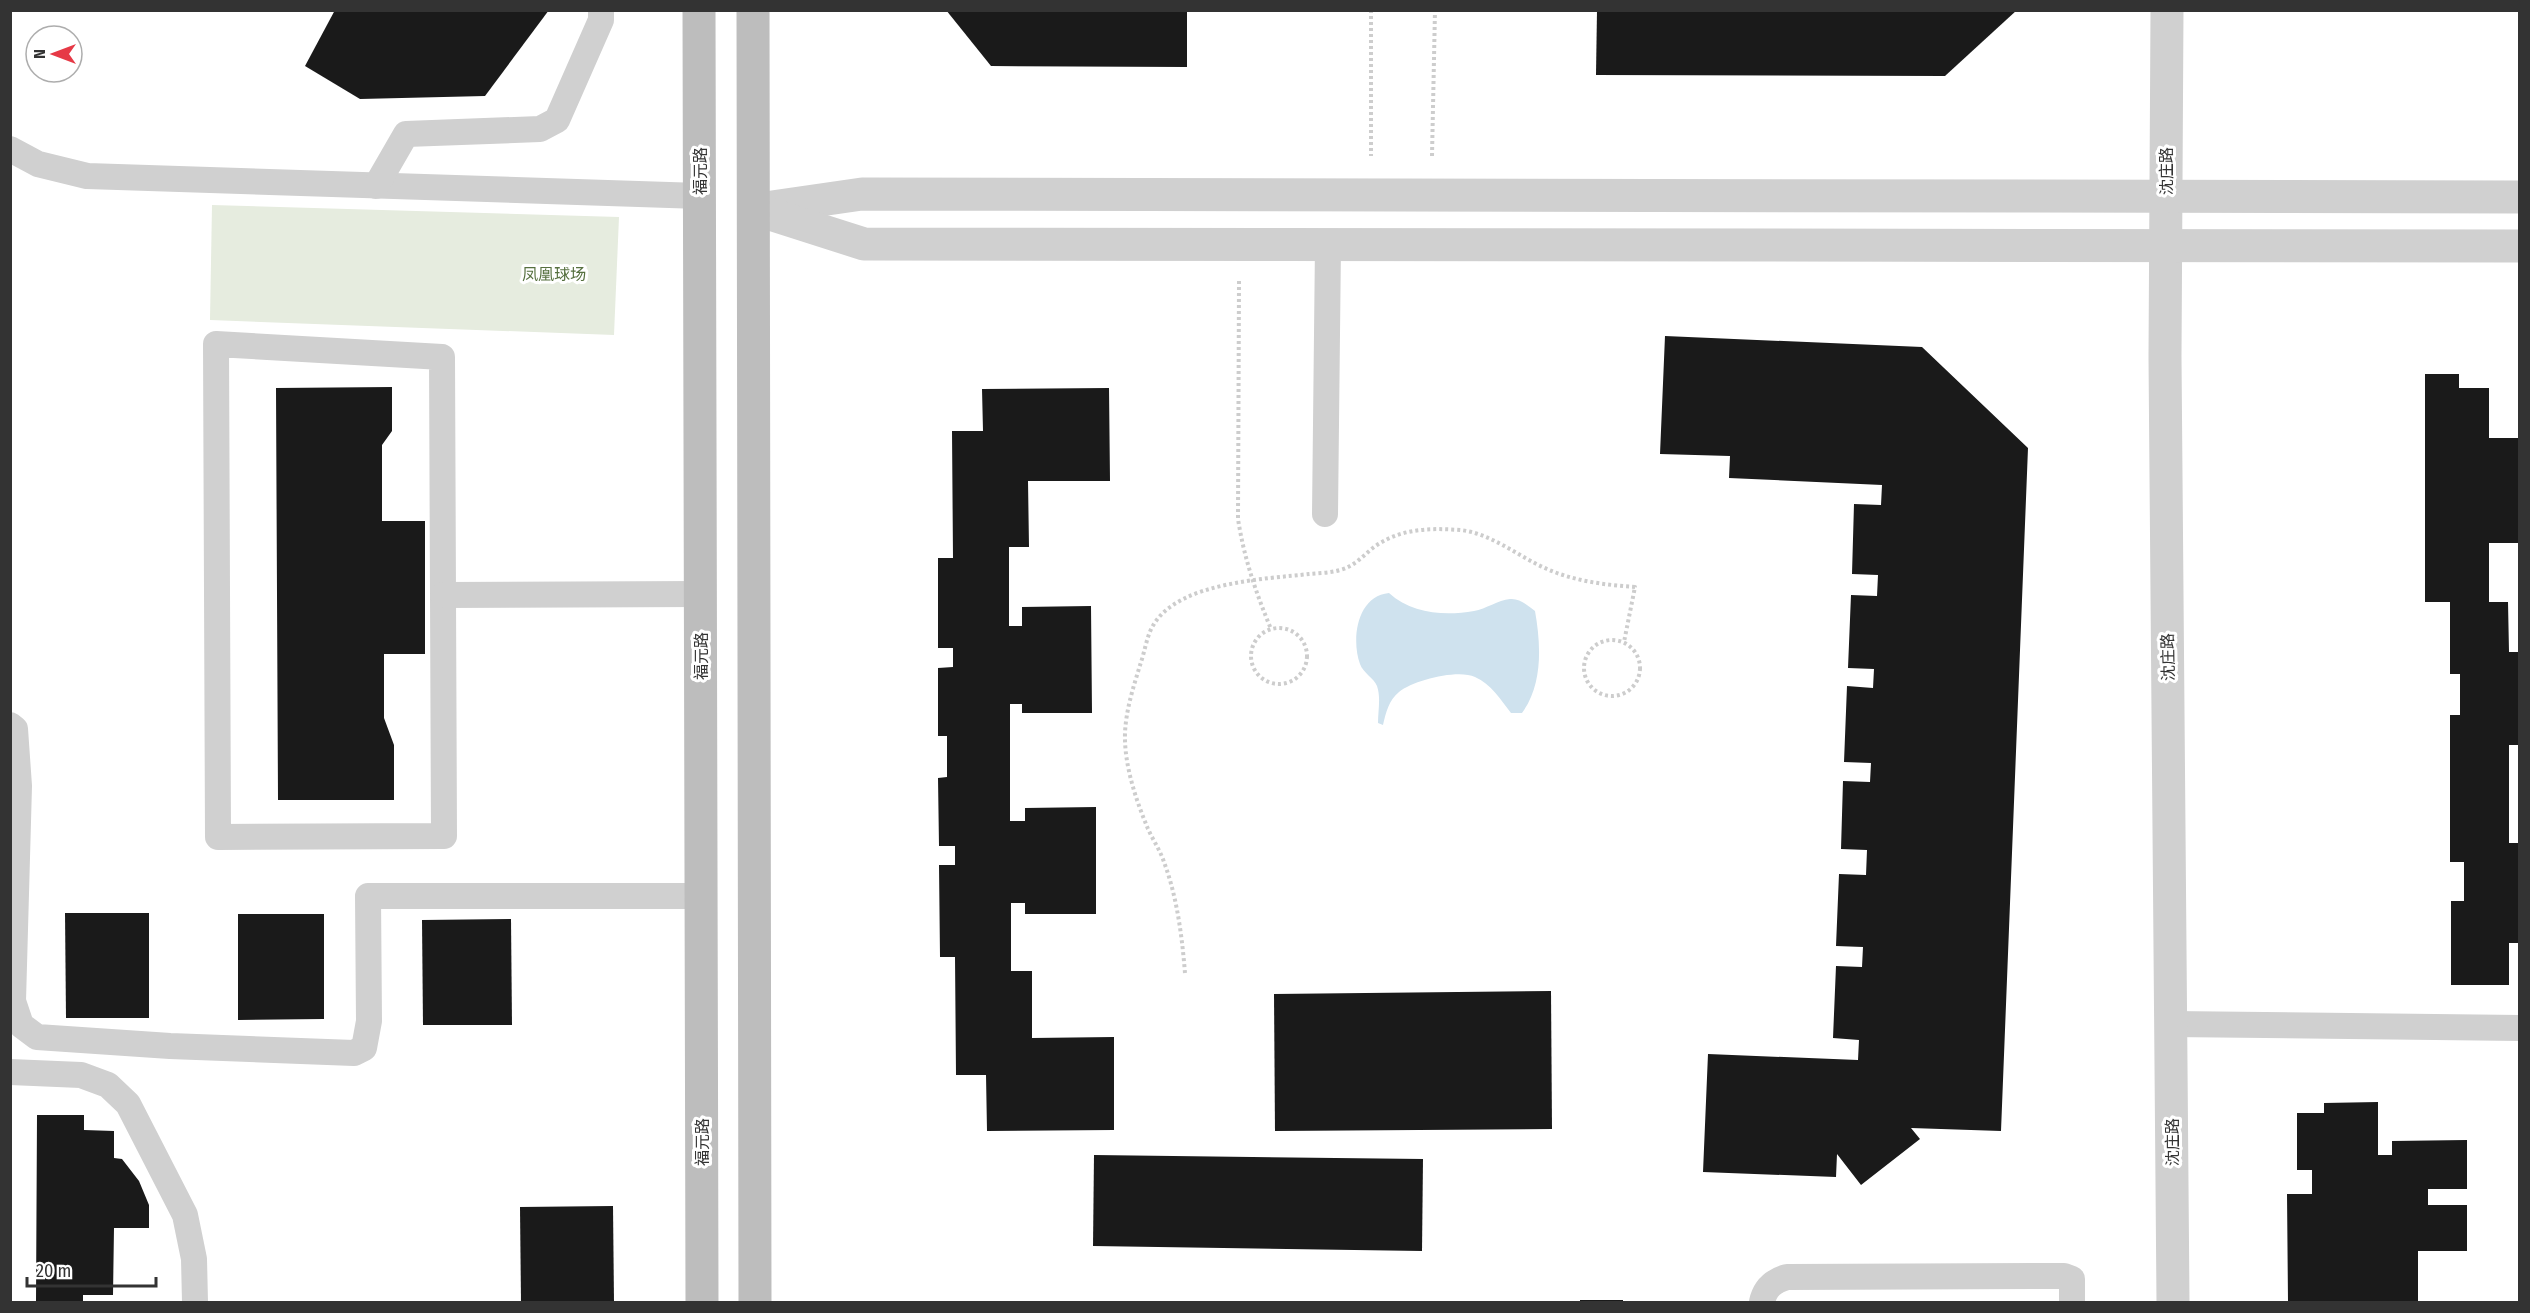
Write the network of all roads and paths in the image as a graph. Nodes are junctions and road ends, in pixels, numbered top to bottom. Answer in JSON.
{"nodes":[{"id":1,"x":601,"y":10,"type":"edge"},
{"id":2,"x":699,"y":10,"type":"edge"},
{"id":3,"x":753,"y":10,"type":"edge"},
{"id":4,"x":1371,"y":10,"type":"edge"},
{"id":5,"x":1435,"y":10,"type":"edge"},
{"id":6,"x":2167,"y":10,"type":"edge"},
{"id":7,"x":10,"y":149,"type":"edge"},
{"id":8,"x":376,"y":186,"type":"junction"},
{"id":9,"x":700,"y":196,"type":"junction"},
{"id":10,"x":1371,"y":196,"type":"junction"},
{"id":11,"x":1431,"y":196,"type":"junction"},
{"id":12,"x":2165,"y":197,"type":"junction"},
{"id":13,"x":2520,"y":197,"type":"edge"},
{"id":14,"x":754,"y":209,"type":"junction"},
{"id":15,"x":1239,"y":244,"type":"junction"},
{"id":16,"x":1328,"y":244,"type":"junction"},
{"id":17,"x":2165,"y":246,"type":"junction"},
{"id":18,"x":2520,"y":246,"type":"edge"},
{"id":19,"x":1325,"y":514,"type":"dead end"},
{"id":20,"x":1252,"y":580,"type":"junction"},
{"id":21,"x":701,"y":594,"type":"junction"},
{"id":22,"x":443,"y":595,"type":"junction"},
{"id":23,"x":1271,"y":629,"type":"junction"},
{"id":24,"x":1624,"y":642,"type":"junction"},
{"id":25,"x":10,"y":726,"type":"edge"},
{"id":26,"x":702,"y":896,"type":"junction"},
{"id":27,"x":1185,"y":973,"type":"dead end"},
{"id":28,"x":2171,"y":1024,"type":"junction"},
{"id":29,"x":2520,"y":1028,"type":"edge"},
{"id":30,"x":10,"y":1072,"type":"edge"},
{"id":31,"x":195,"y":1302,"type":"edge"},
{"id":32,"x":702,"y":1302,"type":"edge"},
{"id":33,"x":755,"y":1302,"type":"edge"},
{"id":34,"x":1762,"y":1302,"type":"edge"},
{"id":35,"x":2072,"y":1302,"type":"edge"},
{"id":36,"x":2173,"y":1302,"type":"edge"}],
"edges":[{"from":1,"to":8,"type":"lane"},
{"from":2,"to":9,"type":"main road","name":"福元路"},
{"from":3,"to":14,"type":"main road"},
{"from":4,"to":10,"type":"path"},
{"from":5,"to":11,"type":"path"},
{"from":6,"to":12,"type":"street","name":"沈庄路"},
{"from":7,"to":8,"type":"lane"},
{"from":8,"to":9,"type":"lane"},
{"from":9,"to":21,"type":"main road","name":"福元路"},
{"from":10,"to":11,"type":"street"},
{"from":10,"to":14,"type":"street"},
{"from":11,"to":12,"type":"street"},
{"from":12,"to":13,"type":"street"},
{"from":12,"to":17,"type":"street","name":"沈庄路"},
{"from":14,"to":15,"type":"street"},
{"from":14,"to":33,"type":"main road"},
{"from":15,"to":16,"type":"street"},
{"from":15,"to":20,"type":"path"},
{"from":16,"to":17,"type":"street"},
{"from":16,"to":19,"type":"lane"},
{"from":17,"to":18,"type":"street"},
{"from":17,"to":28,"type":"street","name":"沈庄路"},
{"from":20,"to":23,"type":"path"},
{"from":20,"to":24,"type":"path"},
{"from":20,"to":27,"type":"path"},
{"from":21,"to":22,"type":"lane"},
{"from":21,"to":26,"type":"main road","name":"福元路"},
{"from":22,"to":22,"type":"lane"},
{"from":23,"to":23,"type":"path"},
{"from":24,"to":24,"type":"path"},
{"from":25,"to":26,"type":"lane"},
{"from":26,"to":32,"type":"main road","name":"福元路"},
{"from":28,"to":29,"type":"lane"},
{"from":28,"to":36,"type":"street","name":"沈庄路"},
{"from":30,"to":31,"type":"lane"},
{"from":34,"to":35,"type":"lane"}]}
